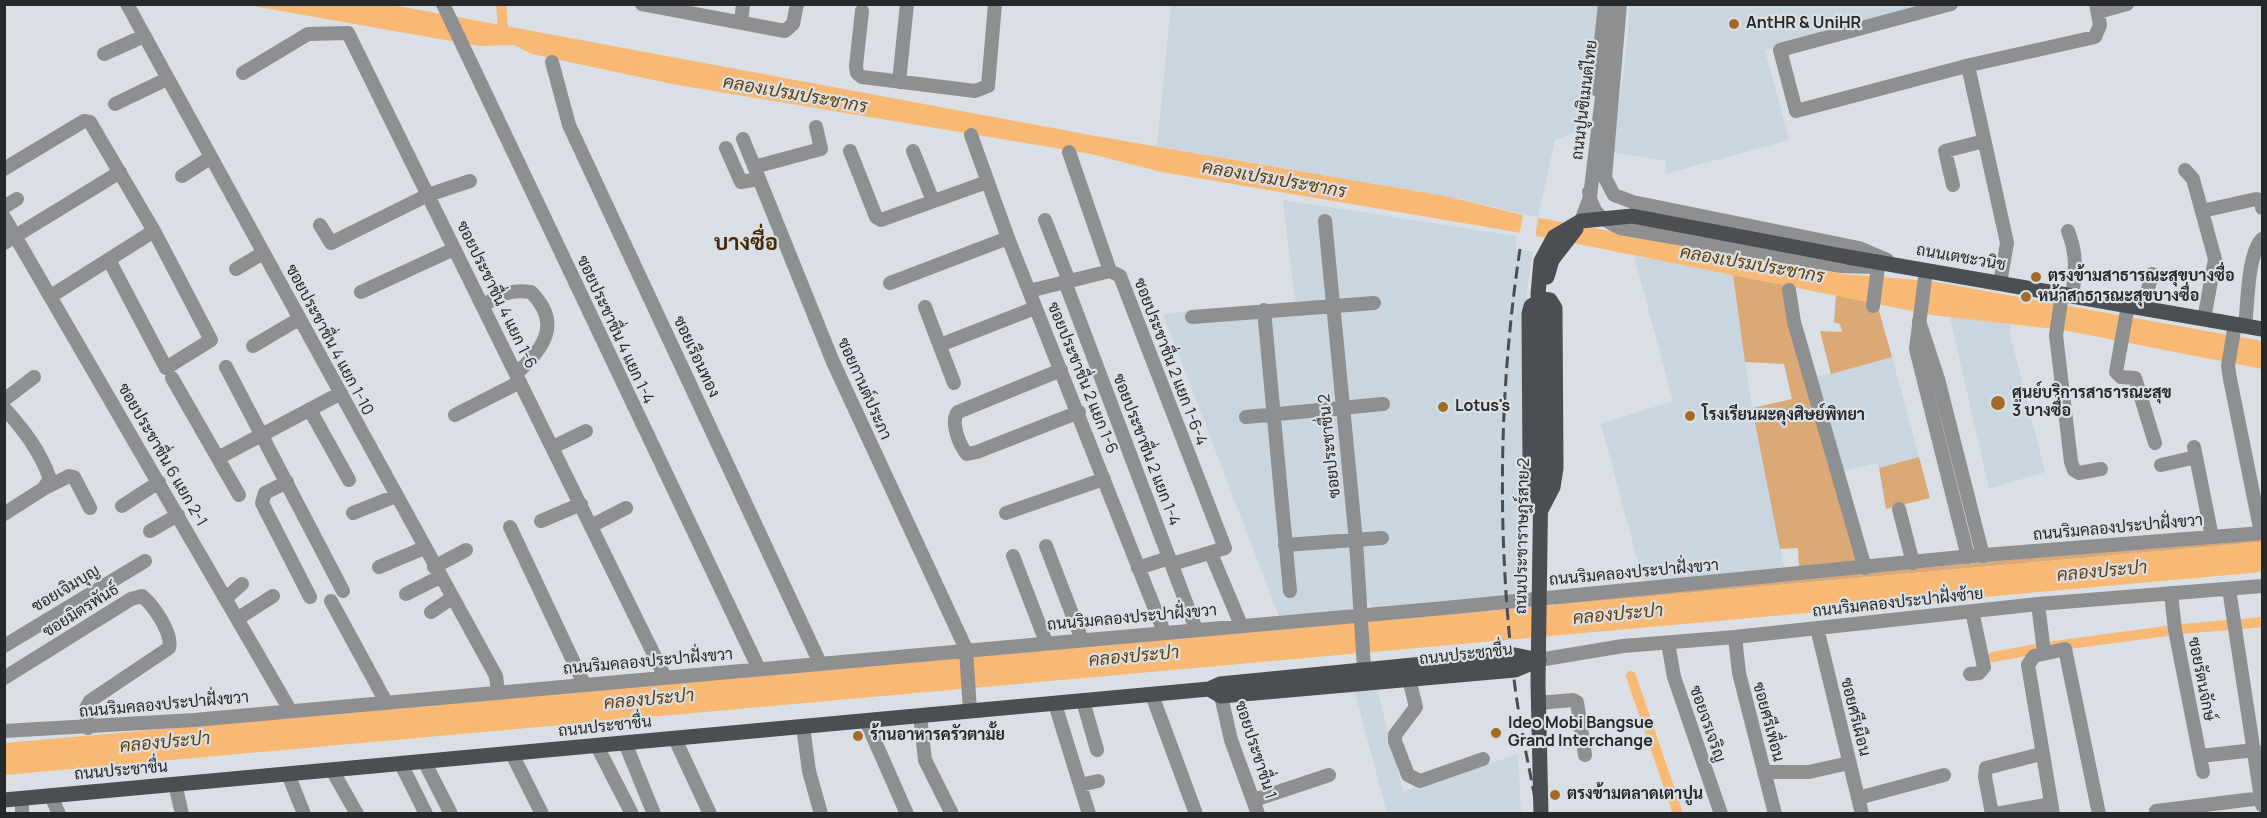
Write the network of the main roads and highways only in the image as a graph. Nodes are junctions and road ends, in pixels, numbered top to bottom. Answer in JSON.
{"nodes":[{"id":1,"x":1581,"y":221,"type":"joint"},
{"id":2,"x":2262,"y":329,"type":"edge"},
{"id":3,"x":1541,"y":510,"type":"junction"},
{"id":4,"x":1539,"y":660,"type":"junction"},
{"id":5,"x":1215,"y":693,"type":"junction"},
{"id":6,"x":4,"y":800,"type":"edge"},
{"id":7,"x":22,"y":806,"type":"edge"},
{"id":8,"x":1541,"y":813,"type":"edge"}],
"edges":[{"from":1,"to":2,"type":"main road","name":"ถนนเตชะวนิช","bridge":true},
{"from":1,"to":3,"type":"main road","name":"ถนนประชาราษฎร์สาย 2","bridge":true},
{"from":3,"to":3,"type":"main road"},
{"from":3,"to":4,"type":"main road","name":"ถนนประชาราษฎร์สาย 2"},
{"from":4,"to":5,"type":"main road","name":"ถนนประชาชื่น"},
{"from":4,"to":5,"type":"main road","name":"ถนนประชาชื่น"},
{"from":4,"to":8,"type":"main road","name":"ถนนประชาราษฎร์สาย 2"},
{"from":5,"to":7,"type":"main road","name":"ถนนประชาชื่น"},
{"from":6,"to":7,"type":"main road","name":"ถนนประชาชื่น"}]}
